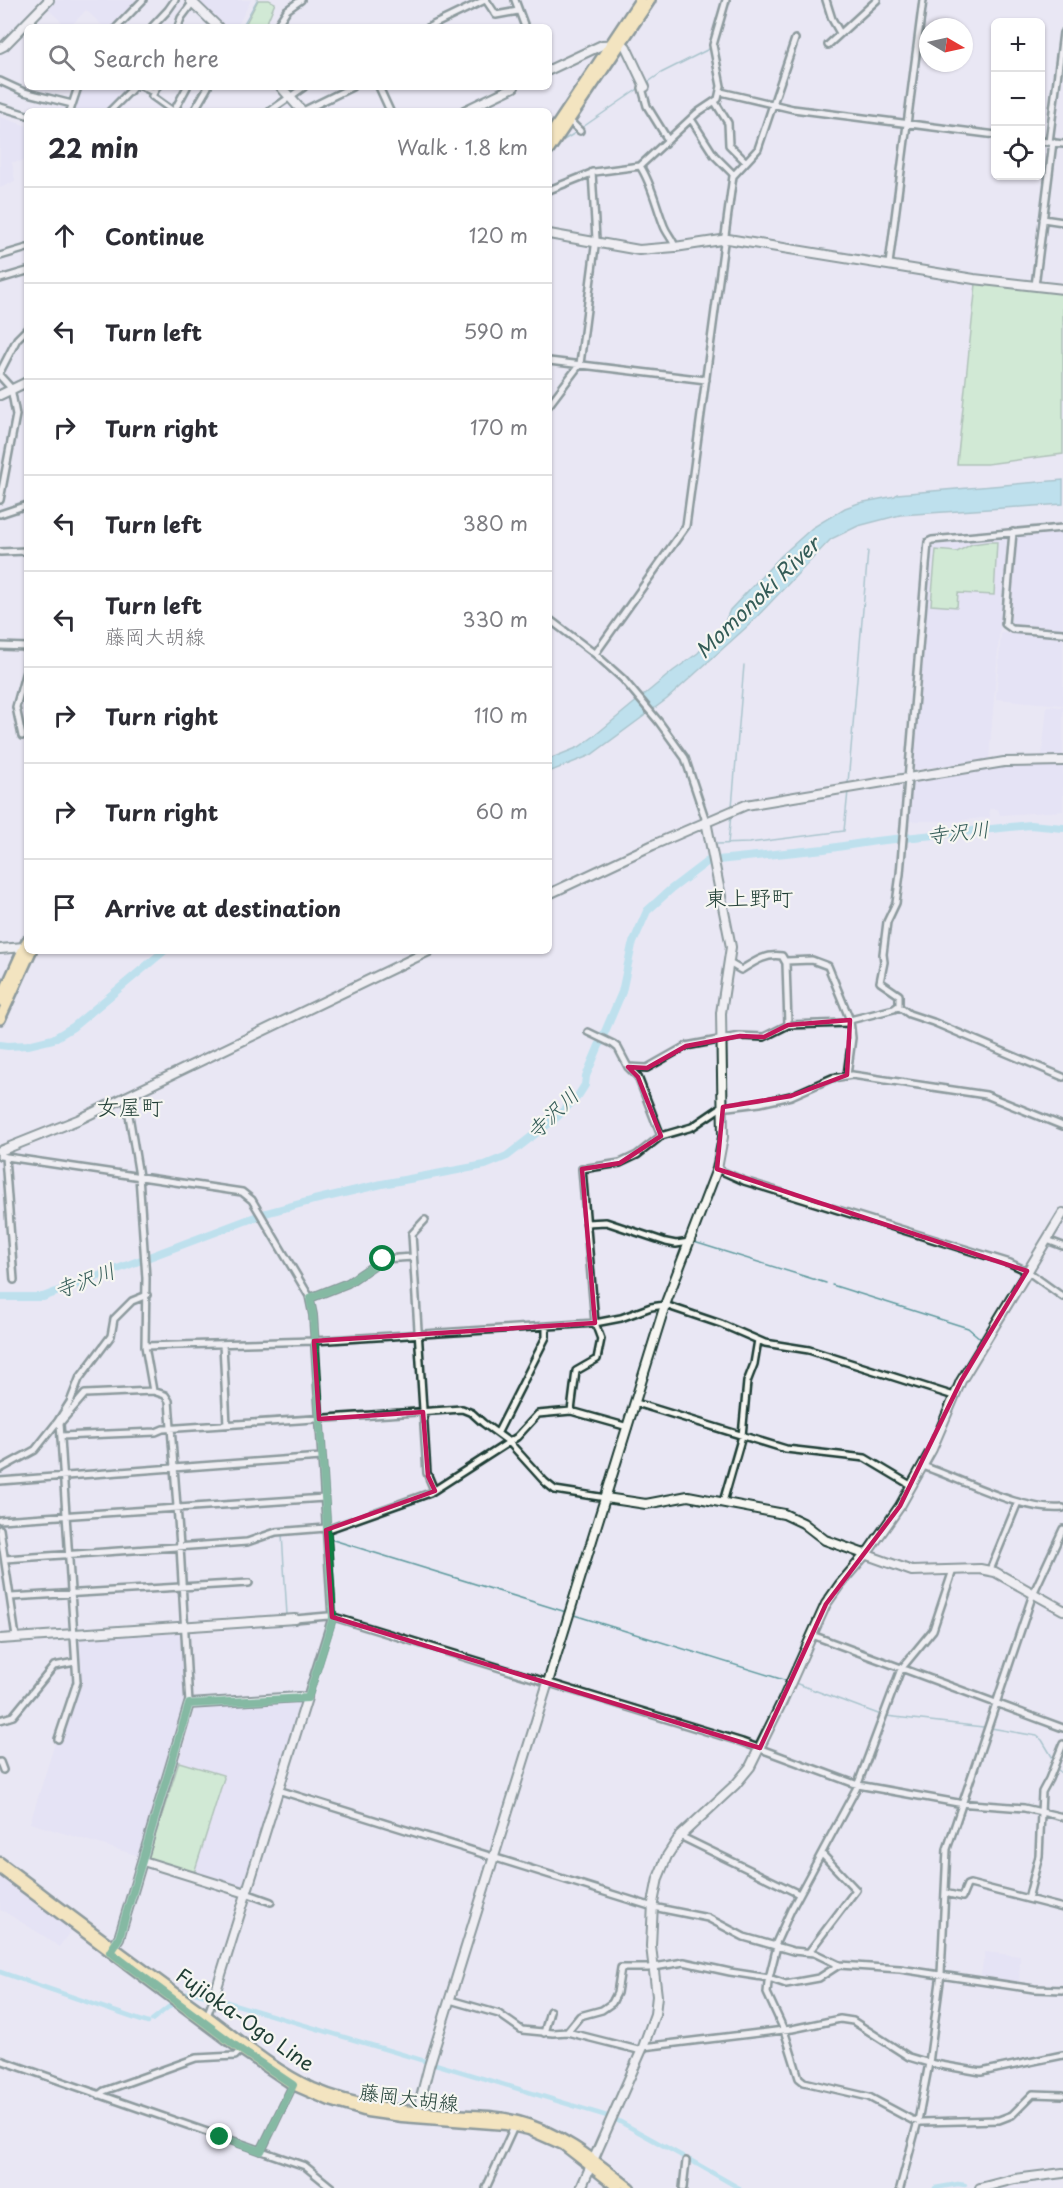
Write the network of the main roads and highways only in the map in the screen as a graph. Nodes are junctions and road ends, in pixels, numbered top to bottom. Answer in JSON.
{"nodes":[{"id":1,"x":640,"y":0,"type":"edge"},
{"id":2,"x":650,"y":0,"type":"edge"},
{"id":3,"x":616,"y":44,"type":"junction"},
{"id":4,"x":567,"y":116,"type":"junction"},
{"id":5,"x":552,"y":134,"type":"edge"},
{"id":6,"x":552,"y":144,"type":"edge"},
{"id":7,"x":24,"y":952,"type":"edge"},
{"id":8,"x":24,"y":954,"type":"edge"},
{"id":9,"x":0,"y":1001,"type":"edge"},
{"id":10,"x":0,"y":1019,"type":"edge"},
{"id":11,"x":0,"y":1862,"type":"edge"},
{"id":12,"x":0,"y":1869,"type":"edge"},
{"id":13,"x":112,"y":1949,"type":"junction"},
{"id":14,"x":416,"y":2115,"type":"junction"},
{"id":15,"x":592,"y":2163,"type":"junction"},
{"id":16,"x":618,"y":2188,"type":"edge"},
{"id":17,"x":630,"y":2188,"type":"edge"}],
"edges":[{"from":1,"to":3,"type":"highway"},
{"from":2,"to":3,"type":"highway"},
{"from":3,"to":4,"type":"highway"},
{"from":4,"to":5,"type":"highway"},
{"from":4,"to":6,"type":"highway"},
{"from":7,"to":9,"type":"highway"},
{"from":8,"to":10,"type":"highway"},
{"from":11,"to":13,"type":"main road","name":"Fujioka-Ogo Line"},
{"from":12,"to":13,"type":"main road","name":"藤岡大胡線"},
{"from":13,"to":14,"type":"main road","name":"Fujioka-Ogo Line"},
{"from":13,"to":14,"type":"main road","name":"藤岡大胡線"},
{"from":14,"to":15,"type":"main road","name":"藤岡大胡線"},
{"from":14,"to":15,"type":"main road","name":"Fujioka-Ogo Line"},
{"from":15,"to":16,"type":"main road","name":"藤岡大胡線"},
{"from":15,"to":17,"type":"main road","name":"Fujioka-Ogo Line"}]}
